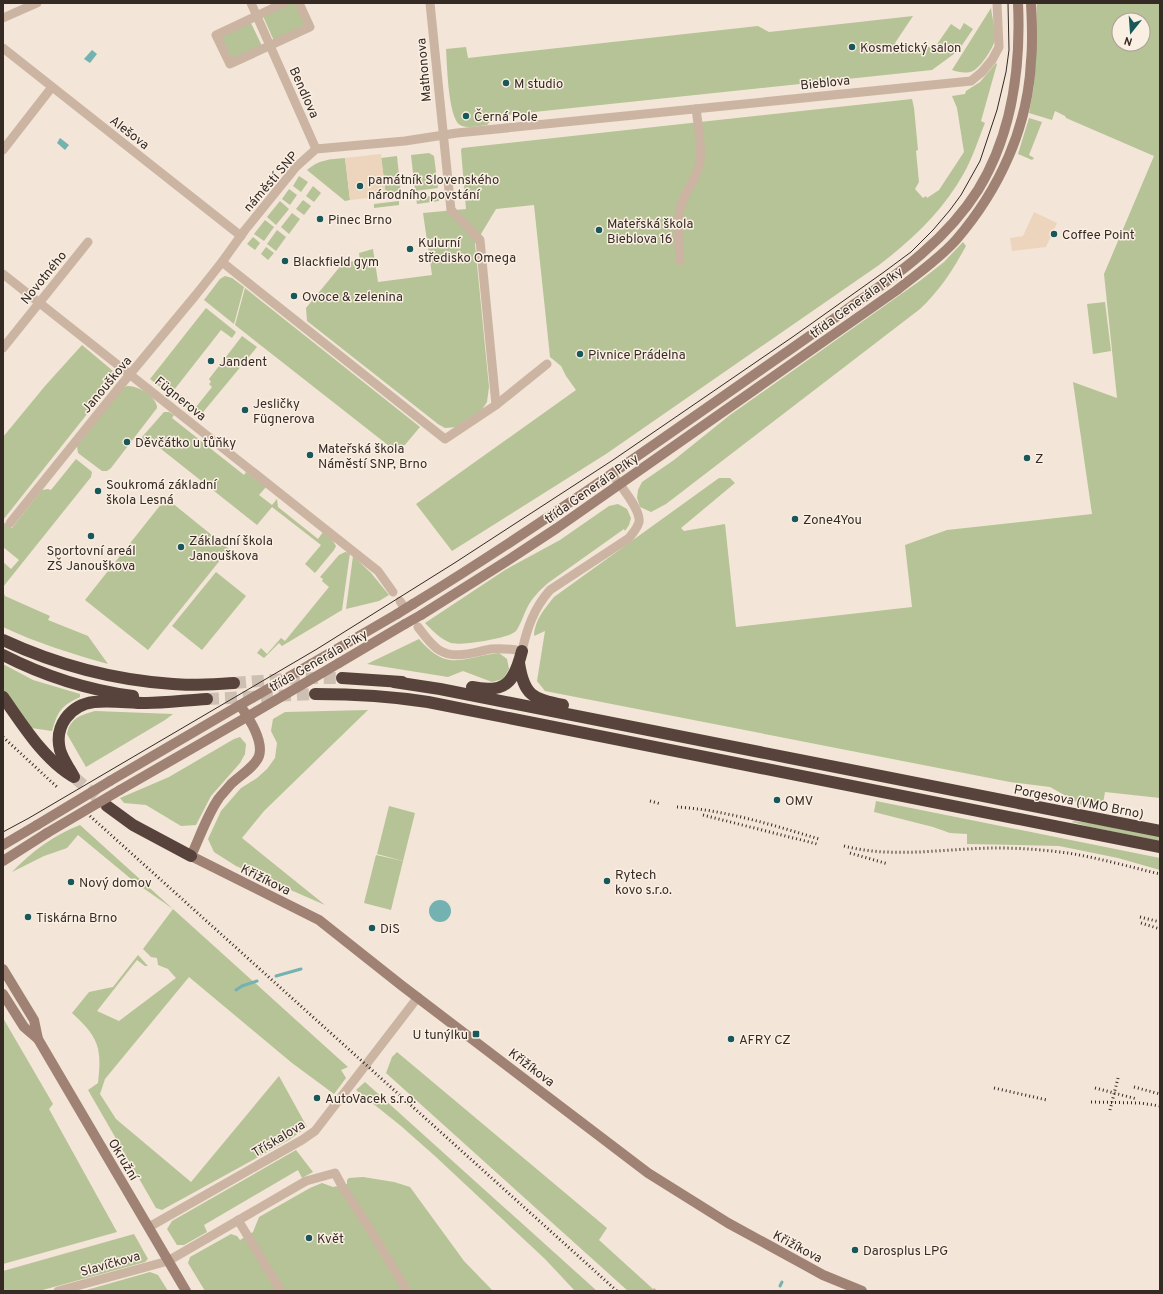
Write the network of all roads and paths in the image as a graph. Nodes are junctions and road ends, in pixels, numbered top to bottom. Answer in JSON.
{"nodes":[{"id":1,"x":37,"y":3,"type":"edge"},
{"id":2,"x":251,"y":3,"type":"edge"},
{"id":3,"x":284,"y":3,"type":"edge"},
{"id":4,"x":299,"y":3,"type":"edge"},
{"id":5,"x":430,"y":3,"type":"edge"},
{"id":6,"x":997,"y":3,"type":"edge"},
{"id":7,"x":1018,"y":3,"type":"edge"},
{"id":8,"x":1031,"y":3,"type":"edge"},
{"id":9,"x":257,"y":16,"type":"junction"},
{"id":10,"x":3,"y":18,"type":"edge"},
{"id":11,"x":270,"y":46,"type":"junction"},
{"id":12,"x":3,"y":48,"type":"edge"},
{"id":13,"x":52,"y":87,"type":"junction"},
{"id":14,"x":696,"y":109,"type":"junction"},
{"id":15,"x":442,"y":136,"type":"junction"},
{"id":16,"x":3,"y":150,"type":"edge"},
{"id":17,"x":316,"y":150,"type":"junction"},
{"id":18,"x":241,"y":236,"type":"junction"},
{"id":19,"x":88,"y":242,"type":"dead end"},
{"id":20,"x":680,"y":261,"type":"dead end"},
{"id":21,"x":222,"y":262,"type":"junction"},
{"id":22,"x":3,"y":274,"type":"edge"},
{"id":23,"x":39,"y":303,"type":"junction"},
{"id":24,"x":3,"y":348,"type":"edge"},
{"id":25,"x":547,"y":364,"type":"dead end"},
{"id":26,"x":131,"y":374,"type":"junction"},
{"id":27,"x":496,"y":405,"type":"junction"},
{"id":28,"x":612,"y":474,"type":"junction"},
{"id":29,"x":619,"y":484,"type":"junction"},
{"id":30,"x":10,"y":523,"type":"dead end"},
{"id":31,"x":394,"y":592,"type":"dead end"},
{"id":32,"x":418,"y":627,"type":"dead end"},
{"id":33,"x":3,"y":640,"type":"edge"},
{"id":34,"x":522,"y":651,"type":"junction"},
{"id":35,"x":3,"y":655,"type":"edge"},
{"id":36,"x":518,"y":663,"type":"junction"},
{"id":37,"x":342,"y":678,"type":"tunnel mouth"},
{"id":38,"x":394,"y":682,"type":"junction"},
{"id":39,"x":234,"y":683,"type":"tunnel mouth"},
{"id":40,"x":315,"y":694,"type":"tunnel mouth"},
{"id":41,"x":3,"y":697,"type":"edge"},
{"id":42,"x":246,"y":712,"type":"junction"},
{"id":43,"x":626,"y":726,"type":"junction"},
{"id":44,"x":107,"y":806,"type":"tunnel mouth"},
{"id":45,"x":1160,"y":831,"type":"edge"},
{"id":46,"x":3,"y":845,"type":"edge"},
{"id":47,"x":1160,"y":847,"type":"edge"},
{"id":48,"x":191,"y":856,"type":"junction"},
{"id":49,"x":3,"y":861,"type":"edge"},
{"id":50,"x":3,"y":969,"type":"edge"},
{"id":51,"x":3,"y":994,"type":"edge"},
{"id":52,"x":418,"y":997,"type":"junction"},
{"id":53,"x":38,"y":1039,"type":"junction"},
{"id":54,"x":238,"y":1220,"type":"junction"},
{"id":55,"x":149,"y":1227,"type":"junction"},
{"id":56,"x":168,"y":1261,"type":"junction"},
{"id":57,"x":58,"y":1291,"type":"edge"},
{"id":58,"x":186,"y":1291,"type":"edge"},
{"id":59,"x":281,"y":1291,"type":"edge"},
{"id":60,"x":407,"y":1291,"type":"edge"},
{"id":61,"x":862,"y":1291,"type":"edge"}],
"edges":[{"from":1,"to":10,"type":"street"},
{"from":2,"to":9,"type":"street","name":"Bendlova"},
{"from":3,"to":9,"type":"street"},
{"from":4,"to":11,"type":"street"},
{"from":5,"to":15,"type":"street","name":"Mathonova"},
{"from":6,"to":14,"type":"street","name":"Bieblova"},
{"from":7,"to":28,"type":"main road","name":"třída Generála Píky"},
{"from":8,"to":29,"type":"main road","name":"třída Generála Píky"},
{"from":9,"to":11,"type":"street","name":"Bendlova"},
{"from":9,"to":11,"type":"street"},
{"from":11,"to":17,"type":"street","name":"Bendlova"},
{"from":12,"to":13,"type":"street","name":"Alešova"},
{"from":13,"to":16,"type":"street"},
{"from":13,"to":18,"type":"street","name":"Alešova"},
{"from":14,"to":15,"type":"street","name":"Bieblova"},
{"from":14,"to":20,"type":"street"},
{"from":15,"to":17,"type":"street","name":"náměstí SNP"},
{"from":15,"to":27,"type":"street"},
{"from":17,"to":18,"type":"street","name":"náměstí SNP"},
{"from":18,"to":21,"type":"street","name":"náměstí SNP"},
{"from":19,"to":23,"type":"street","name":"Novotného"},
{"from":21,"to":26,"type":"street","name":"Janouškova"},
{"from":21,"to":27,"type":"street"},
{"from":22,"to":23,"type":"street","name":"Fügnerova"},
{"from":23,"to":24,"type":"street","name":"Novotného"},
{"from":23,"to":26,"type":"street","name":"Fügnerova"},
{"from":25,"to":27,"type":"street"},
{"from":26,"to":30,"type":"street","name":"Janouškova"},
{"from":26,"to":31,"type":"street","name":"Fügnerova"},
{"from":28,"to":29,"type":"street"},
{"from":28,"to":42,"type":"main road","name":"třída Generála Píky","bridge":true},
{"from":29,"to":34,"type":"street"},
{"from":29,"to":42,"type":"main road","name":"třída Generála Píky","bridge":true},
{"from":32,"to":34,"type":"street"},
{"from":33,"to":39,"type":"highway"},
{"from":34,"to":36,"type":"highway"},
{"from":35,"to":41,"type":"highway"},
{"from":36,"to":38,"type":"highway"},
{"from":36,"to":43,"type":"highway"},
{"from":37,"to":38,"type":"highway"},
{"from":38,"to":43,"type":"highway"},
{"from":40,"to":47,"type":"highway"},
{"from":42,"to":46,"type":"main road","name":"třída Generála Píky","bridge":true},
{"from":42,"to":48,"type":"main road"},
{"from":42,"to":49,"type":"main road","name":"třída Generála Píky","bridge":true},
{"from":43,"to":45,"type":"highway","name":"Porgesova (VMO Brno)"},
{"from":44,"to":48,"type":"highway"},
{"from":48,"to":52,"type":"main road","name":"Křižíkova"},
{"from":50,"to":53,"type":"main road","name":"Okružní"},
{"from":51,"to":53,"type":"main road","name":"Okružní"},
{"from":52,"to":55,"type":"street","name":"Třískalova"},
{"from":52,"to":61,"type":"main road","name":"Křižíkova"},
{"from":53,"to":55,"type":"main road","name":"Okružní"},
{"from":54,"to":56,"type":"street"},
{"from":54,"to":59,"type":"street"},
{"from":54,"to":60,"type":"street"},
{"from":55,"to":56,"type":"main road","name":"Okružní"},
{"from":56,"to":57,"type":"street","name":"Slavíčkova"},
{"from":56,"to":58,"type":"main road","name":"Okružní"}]}
